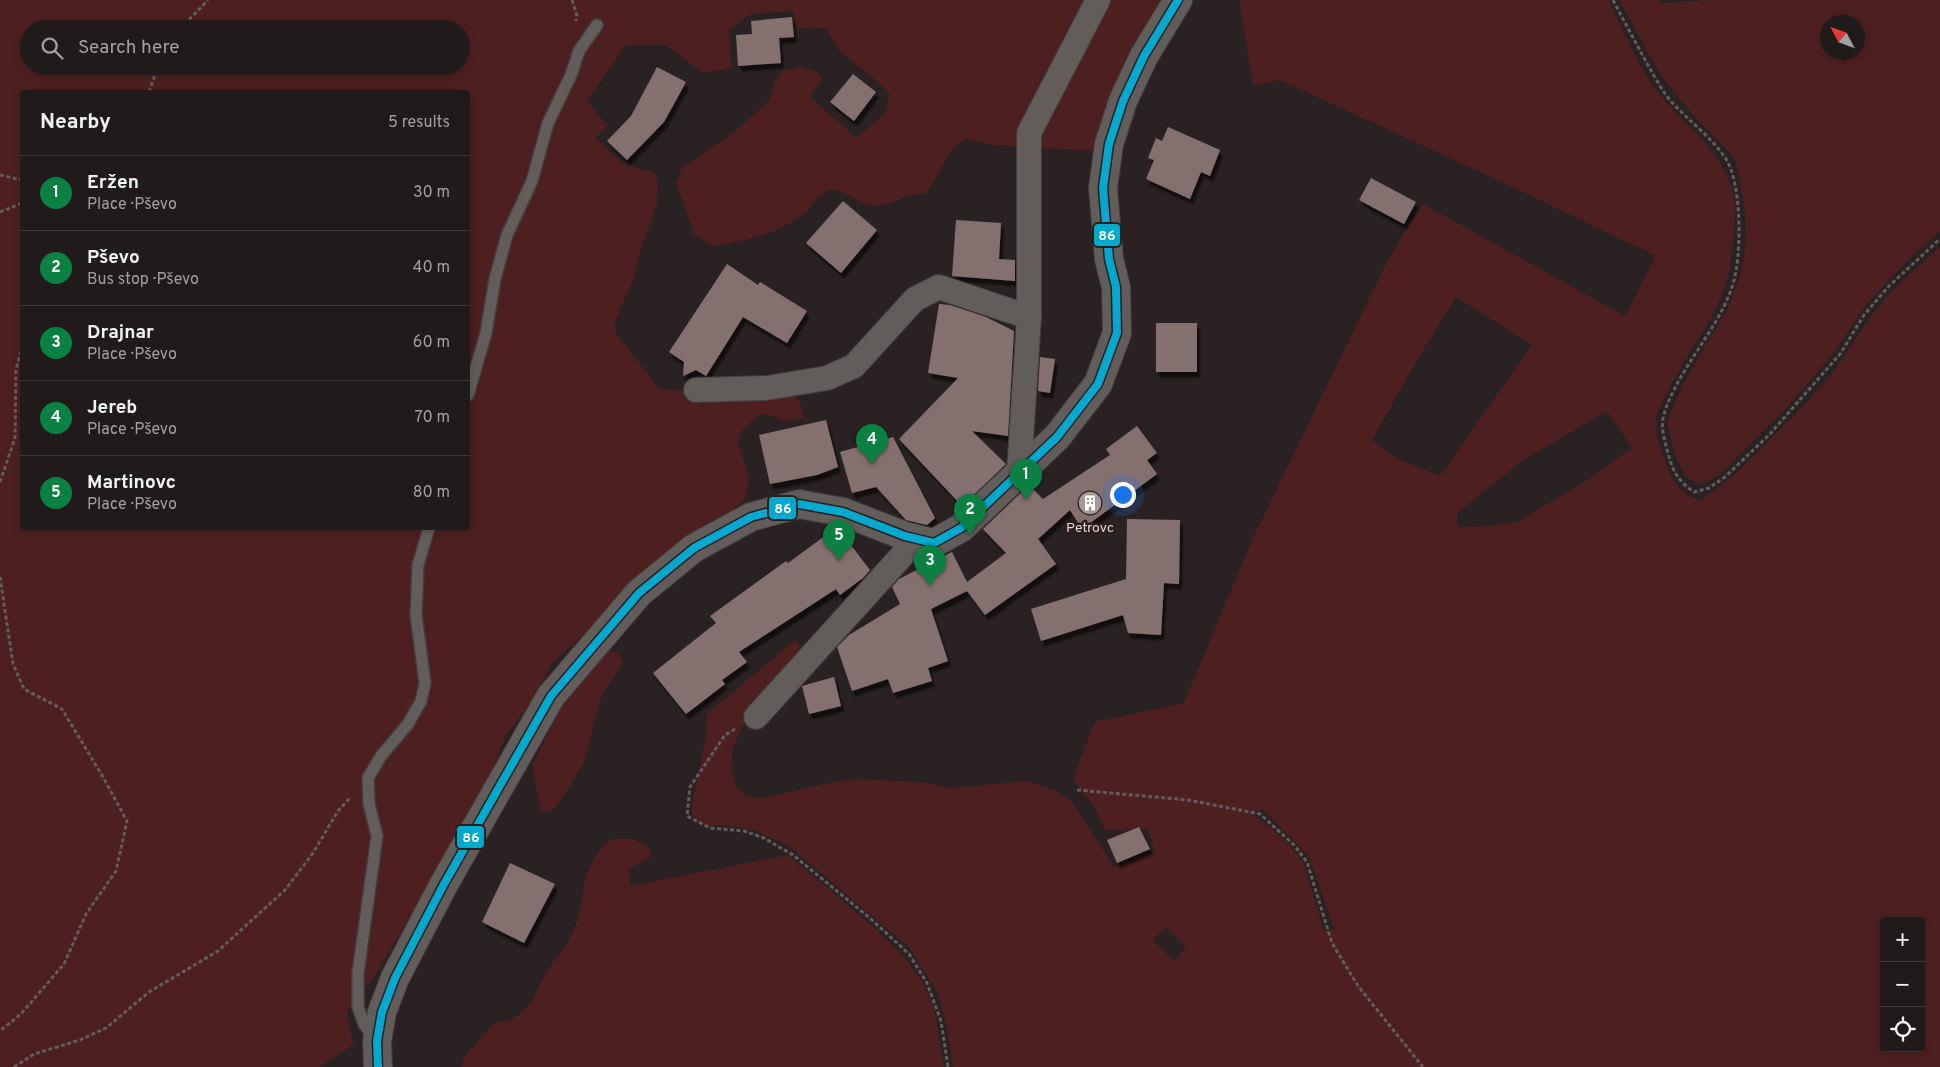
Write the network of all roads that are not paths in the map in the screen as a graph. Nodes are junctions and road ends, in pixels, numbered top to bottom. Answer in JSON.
{"nodes":[{"id":1,"x":1098,"y":0,"type":"edge"},
{"id":2,"x":1178,"y":0,"type":"edge"},
{"id":3,"x":597,"y":25,"type":"dead end"},
{"id":4,"x":1029,"y":317,"type":"junction"},
{"id":5,"x":470,"y":388,"type":"edge"},
{"id":6,"x":696,"y":390,"type":"dead end"},
{"id":7,"x":1019,"y":472,"type":"junction"},
{"id":8,"x":428,"y":530,"type":"edge"},
{"id":9,"x":917,"y":539,"type":"junction"},
{"id":10,"x":756,"y":717,"type":"road end"},
{"id":11,"x":377,"y":1054,"type":"edge"}],
"edges":[{"from":1,"to":4,"type":"street"},
{"from":2,"to":7,"type":"street"},
{"from":3,"to":5,"type":"lane"},
{"from":4,"to":6,"type":"street"},
{"from":4,"to":7,"type":"street"},
{"from":7,"to":9,"type":"street"},
{"from":8,"to":11,"type":"lane"},
{"from":9,"to":10,"type":"street"},
{"from":9,"to":11,"type":"street"}]}
